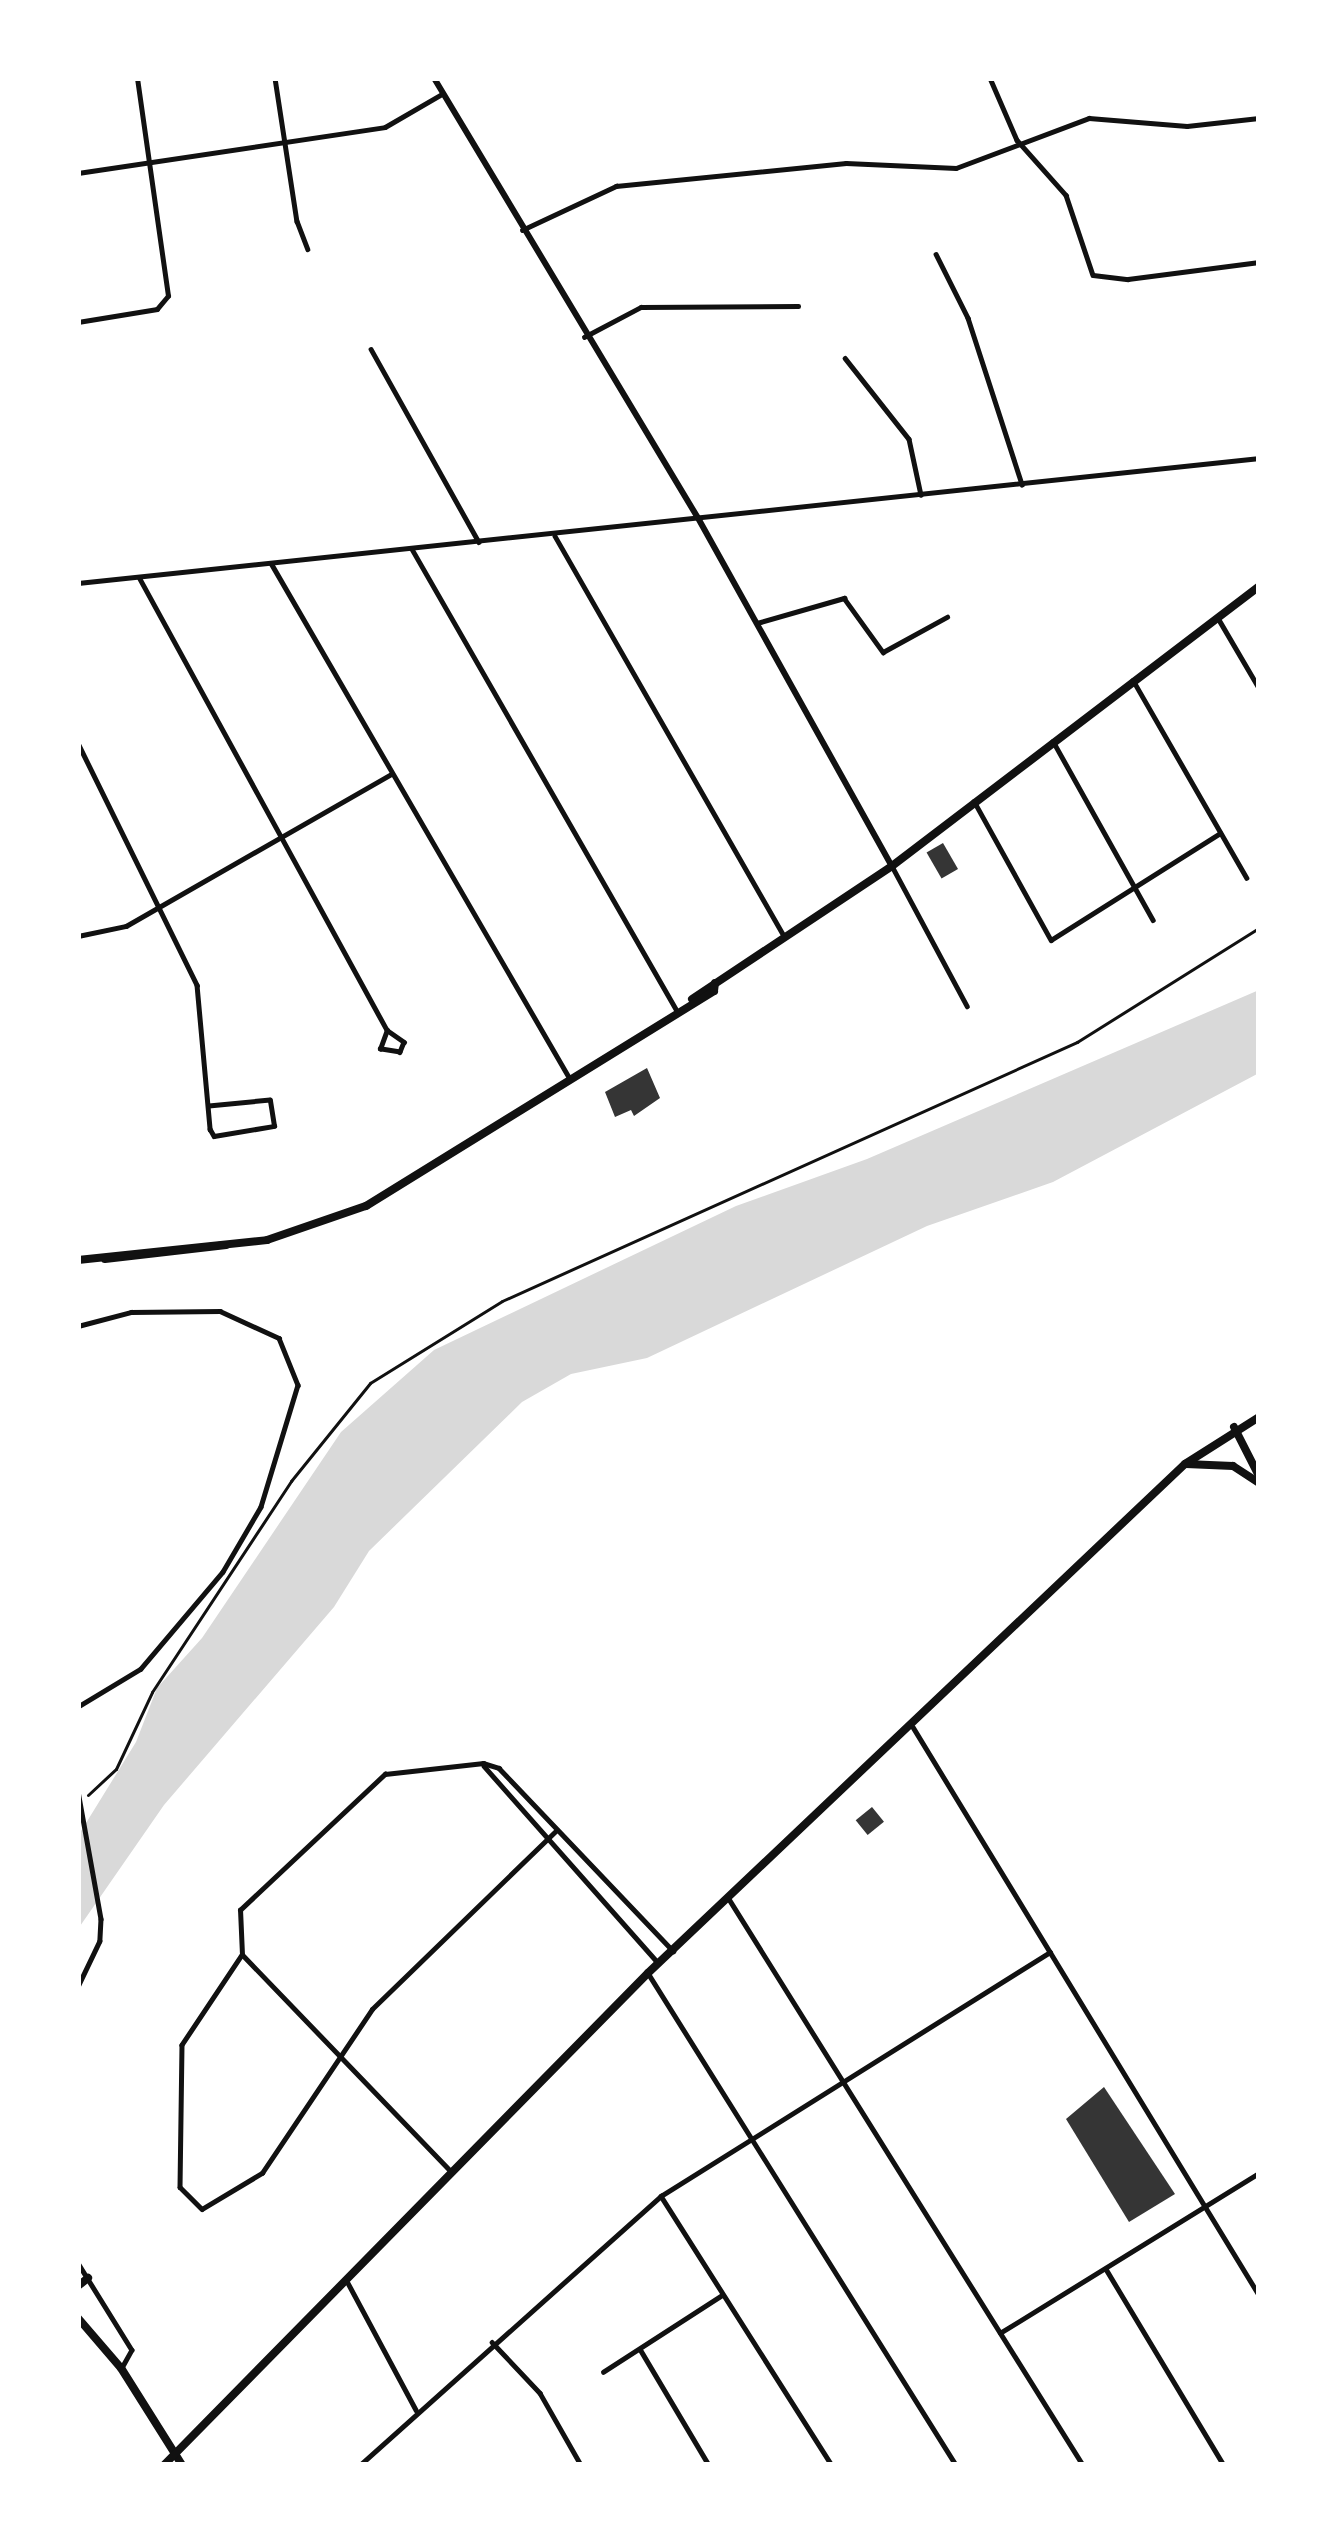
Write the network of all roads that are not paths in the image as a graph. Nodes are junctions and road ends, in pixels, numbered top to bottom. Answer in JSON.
{"nodes":[{"id":1,"x":137,"y":78,"type":"edge"},
{"id":2,"x":275,"y":78,"type":"edge"},
{"id":3,"x":434,"y":78,"type":"edge"},
{"id":4,"x":990,"y":78,"type":"edge"},
{"id":5,"x":442,"y":94,"type":"junction"},
{"id":6,"x":1259,"y":118,"type":"edge"},
{"id":7,"x":283,"y":139,"type":"junction"},
{"id":8,"x":1017,"y":140,"type":"junction"},
{"id":9,"x":143,"y":158,"type":"junction"},
{"id":10,"x":78,"y":173,"type":"edge"},
{"id":11,"x":522,"y":230,"type":"junction"},
{"id":12,"x":308,"y":249,"type":"dead end"},
{"id":13,"x":936,"y":254,"type":"dead end"},
{"id":14,"x":1259,"y":262,"type":"edge"},
{"id":15,"x":797,"y":305,"type":"dead end"},
{"id":16,"x":78,"y":322,"type":"edge"},
{"id":17,"x":584,"y":337,"type":"junction"},
{"id":18,"x":371,"y":349,"type":"dead end"},
{"id":19,"x":845,"y":358,"type":"dead end"},
{"id":20,"x":1259,"y":458,"type":"edge"},
{"id":21,"x":1022,"y":485,"type":"junction"},
{"id":22,"x":921,"y":497,"type":"junction"},
{"id":23,"x":698,"y":518,"type":"junction"},
{"id":24,"x":555,"y":536,"type":"junction"},
{"id":25,"x":479,"y":542,"type":"junction"},
{"id":26,"x":412,"y":549,"type":"junction"},
{"id":27,"x":272,"y":563,"type":"junction"},
{"id":28,"x":139,"y":578,"type":"junction"},
{"id":29,"x":78,"y":583,"type":"edge"},
{"id":30,"x":1259,"y":586,"type":"edge"},
{"id":31,"x":947,"y":617,"type":"dead end"},
{"id":32,"x":1218,"y":618,"type":"junction"},
{"id":33,"x":758,"y":622,"type":"junction"},
{"id":34,"x":1132,"y":680,"type":"junction"},
{"id":35,"x":1259,"y":688,"type":"edge"},
{"id":36,"x":1053,"y":741,"type":"junction"},
{"id":37,"x":78,"y":742,"type":"edge"},
{"id":38,"x":390,"y":775,"type":"junction"},
{"id":39,"x":974,"y":801,"type":"junction"},
{"id":40,"x":1220,"y":832,"type":"junction"},
{"id":41,"x":286,"y":838,"type":"junction"},
{"id":42,"x":892,"y":866,"type":"junction"},
{"id":43,"x":1247,"y":878,"type":"dead end"},
{"id":44,"x":1133,"y":884,"type":"junction"},
{"id":45,"x":156,"y":905,"type":"junction"},
{"id":46,"x":1153,"y":920,"type":"dead end"},
{"id":47,"x":78,"y":936,"type":"edge"},
{"id":48,"x":786,"y":938,"type":"junction"},
{"id":49,"x":967,"y":1006,"type":"dead end"},
{"id":50,"x":676,"y":1009,"type":"junction"},
{"id":51,"x":387,"y":1030,"type":"junction"},
{"id":52,"x":571,"y":1079,"type":"junction"},
{"id":53,"x":208,"y":1106,"type":"junction"},
{"id":54,"x":78,"y":1260,"type":"edge"},
{"id":55,"x":78,"y":1326,"type":"edge"},
{"id":56,"x":1259,"y":1418,"type":"edge"},
{"id":57,"x":1234,"y":1427,"type":"junction"},
{"id":58,"x":1185,"y":1465,"type":"junction"},
{"id":59,"x":1259,"y":1480,"type":"edge"},
{"id":60,"x":78,"y":1707,"type":"edge"},
{"id":61,"x":913,"y":1727,"type":"junction"},
{"id":62,"x":484,"y":1763,"type":"junction"},
{"id":63,"x":78,"y":1790,"type":"edge"},
{"id":64,"x":80,"y":1801,"type":"edge"},
{"id":65,"x":557,"y":1830,"type":"junction"},
{"id":66,"x":546,"y":1841,"type":"junction"},
{"id":67,"x":729,"y":1899,"type":"junction"},
{"id":68,"x":673,"y":1951,"type":"junction"},
{"id":69,"x":1050,"y":1952,"type":"junction"},
{"id":70,"x":242,"y":1955,"type":"junction"},
{"id":71,"x":658,"y":1963,"type":"junction"},
{"id":72,"x":648,"y":1973,"type":"junction"},
{"id":73,"x":78,"y":1987,"type":"edge"},
{"id":74,"x":340,"y":2057,"type":"junction"},
{"id":75,"x":842,"y":2080,"type":"junction"},
{"id":76,"x":752,"y":2139,"type":"junction"},
{"id":77,"x":449,"y":2170,"type":"junction"},
{"id":78,"x":1259,"y":2173,"type":"edge"},
{"id":79,"x":661,"y":2196,"type":"junction"},
{"id":80,"x":1206,"y":2207,"type":"junction"},
{"id":81,"x":78,"y":2263,"type":"edge"},
{"id":82,"x":1106,"y":2269,"type":"junction"},
{"id":83,"x":88,"y":2278,"type":"junction"},
{"id":84,"x":345,"y":2278,"type":"junction"},
{"id":85,"x":78,"y":2286,"type":"edge"},
{"id":86,"x":722,"y":2295,"type":"junction"},
{"id":87,"x":1259,"y":2295,"type":"edge"},
{"id":88,"x":78,"y":2318,"type":"edge"},
{"id":89,"x":1000,"y":2333,"type":"junction"},
{"id":90,"x":492,"y":2342,"type":"junction"},
{"id":91,"x":640,"y":2349,"type":"junction"},
{"id":92,"x":122,"y":2368,"type":"junction"},
{"id":93,"x":603,"y":2372,"type":"dead end"},
{"id":94,"x":416,"y":2410,"type":"junction"},
{"id":95,"x":175,"y":2452,"type":"junction"},
{"id":96,"x":164,"y":2465,"type":"edge"},
{"id":97,"x":182,"y":2465,"type":"edge"},
{"id":98,"x":360,"y":2465,"type":"edge"},
{"id":99,"x":581,"y":2465,"type":"edge"},
{"id":100,"x":709,"y":2465,"type":"edge"},
{"id":101,"x":832,"y":2465,"type":"edge"},
{"id":102,"x":956,"y":2465,"type":"edge"},
{"id":103,"x":1083,"y":2465,"type":"edge"},
{"id":104,"x":1224,"y":2465,"type":"edge"}],
"edges":[{"from":1,"to":9,"type":"street"},
{"from":2,"to":7,"type":"street"},
{"from":3,"to":5,"type":"street"},
{"from":4,"to":8,"type":"street"},
{"from":5,"to":7,"type":"street"},
{"from":5,"to":11,"type":"street"},
{"from":6,"to":8,"type":"street"},
{"from":7,"to":9,"type":"street"},
{"from":7,"to":12,"type":"street"},
{"from":8,"to":11,"type":"street"},
{"from":8,"to":14,"type":"street"},
{"from":9,"to":10,"type":"street"},
{"from":9,"to":16,"type":"street"},
{"from":11,"to":17,"type":"street"},
{"from":13,"to":21,"type":"street"},
{"from":15,"to":17,"type":"street"},
{"from":17,"to":23,"type":"street"},
{"from":18,"to":25,"type":"street"},
{"from":19,"to":22,"type":"street"},
{"from":20,"to":21,"type":"street"},
{"from":21,"to":22,"type":"street"},
{"from":22,"to":23,"type":"street"},
{"from":23,"to":24,"type":"street"},
{"from":23,"to":33,"type":"street"},
{"from":24,"to":25,"type":"street"},
{"from":24,"to":48,"type":"street"},
{"from":25,"to":26,"type":"street"},
{"from":26,"to":27,"type":"street"},
{"from":26,"to":50,"type":"street"},
{"from":27,"to":28,"type":"street"},
{"from":27,"to":38,"type":"street"},
{"from":28,"to":29,"type":"street"},
{"from":28,"to":41,"type":"street"},
{"from":30,"to":32,"type":"main road"},
{"from":31,"to":33,"type":"street"},
{"from":32,"to":34,"type":"main road"},
{"from":32,"to":35,"type":"street"},
{"from":33,"to":42,"type":"street"},
{"from":34,"to":36,"type":"main road"},
{"from":34,"to":40,"type":"street"},
{"from":36,"to":39,"type":"main road"},
{"from":36,"to":44,"type":"street"},
{"from":37,"to":45,"type":"street"},
{"from":38,"to":41,"type":"street"},
{"from":38,"to":52,"type":"street"},
{"from":39,"to":42,"type":"main road"},
{"from":39,"to":44,"type":"street"},
{"from":40,"to":43,"type":"street"},
{"from":40,"to":44,"type":"street"},
{"from":41,"to":45,"type":"street"},
{"from":41,"to":51,"type":"street"},
{"from":42,"to":48,"type":"main road"},
{"from":42,"to":49,"type":"street"},
{"from":44,"to":46,"type":"street"},
{"from":45,"to":47,"type":"street"},
{"from":45,"to":53,"type":"street"},
{"from":48,"to":50,"type":"main road"},
{"from":50,"to":52,"type":"main road"},
{"from":51,"to":51,"type":"street"},
{"from":52,"to":54,"type":"main road"},
{"from":53,"to":53,"type":"street"},
{"from":55,"to":60,"type":"street"},
{"from":56,"to":57,"type":"main road"},
{"from":57,"to":58,"type":"main road"},
{"from":57,"to":59,"type":"main road"},
{"from":58,"to":59,"type":"main road"},
{"from":58,"to":61,"type":"main road"},
{"from":61,"to":67,"type":"main road"},
{"from":61,"to":69,"type":"street"},
{"from":62,"to":65,"type":"street"},
{"from":62,"to":66,"type":"street"},
{"from":62,"to":70,"type":"street"},
{"from":63,"to":64,"type":"street"},
{"from":64,"to":73,"type":"street"},
{"from":65,"to":66,"type":"street"},
{"from":65,"to":68,"type":"street"},
{"from":66,"to":71,"type":"street"},
{"from":66,"to":74,"type":"street"},
{"from":67,"to":68,"type":"main road"},
{"from":67,"to":75,"type":"street"},
{"from":68,"to":71,"type":"main road"},
{"from":69,"to":75,"type":"street"},
{"from":69,"to":80,"type":"street"},
{"from":70,"to":74,"type":"street"},
{"from":70,"to":74,"type":"street"},
{"from":71,"to":72,"type":"main road"},
{"from":72,"to":76,"type":"street"},
{"from":72,"to":77,"type":"main road"},
{"from":74,"to":77,"type":"street"},
{"from":75,"to":76,"type":"street"},
{"from":75,"to":89,"type":"street"},
{"from":76,"to":79,"type":"street"},
{"from":76,"to":102,"type":"street"},
{"from":77,"to":84,"type":"main road"},
{"from":78,"to":80,"type":"street"},
{"from":79,"to":86,"type":"street"},
{"from":79,"to":90,"type":"street"},
{"from":80,"to":82,"type":"street"},
{"from":80,"to":87,"type":"street"},
{"from":81,"to":83,"type":"street"},
{"from":82,"to":89,"type":"street"},
{"from":82,"to":104,"type":"street"},
{"from":83,"to":85,"type":"main road"},
{"from":83,"to":92,"type":"street"},
{"from":84,"to":94,"type":"street"},
{"from":84,"to":95,"type":"main road"},
{"from":86,"to":91,"type":"street"},
{"from":86,"to":101,"type":"street"},
{"from":88,"to":92,"type":"main road"},
{"from":89,"to":103,"type":"street"},
{"from":90,"to":94,"type":"street"},
{"from":90,"to":99,"type":"street"},
{"from":91,"to":93,"type":"street"},
{"from":91,"to":100,"type":"street"},
{"from":92,"to":95,"type":"main road"},
{"from":94,"to":98,"type":"street"},
{"from":95,"to":96,"type":"main road"},
{"from":95,"to":97,"type":"main road"}]}
